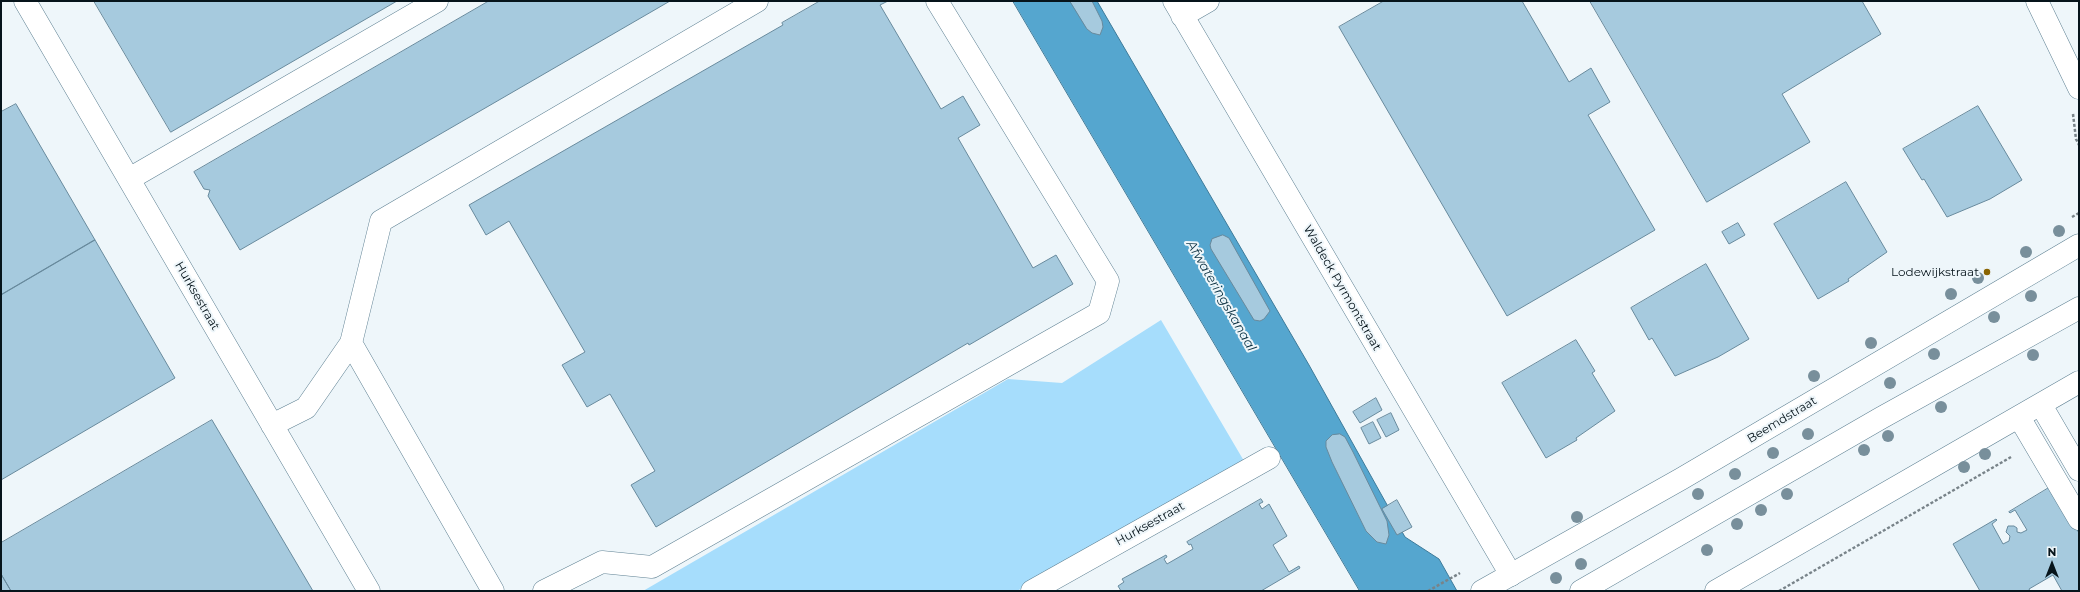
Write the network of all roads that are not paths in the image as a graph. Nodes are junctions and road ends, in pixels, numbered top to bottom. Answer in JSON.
{"nodes":[{"id":1,"x":25,"y":1,"type":"edge"},
{"id":2,"x":437,"y":1,"type":"edge"},
{"id":3,"x":757,"y":1,"type":"edge"},
{"id":4,"x":937,"y":1,"type":"edge"},
{"id":5,"x":1208,"y":1,"type":"edge"},
{"id":6,"x":2037,"y":1,"type":"edge"},
{"id":7,"x":1178,"y":8,"type":"edge"},
{"id":8,"x":2079,"y":88,"type":"edge"},
{"id":9,"x":129,"y":179,"type":"junction"},
{"id":10,"x":2079,"y":245,"type":"edge"},
{"id":11,"x":2079,"y":308,"type":"edge"},
{"id":12,"x":351,"y":343,"type":"junction"},
{"id":13,"x":2079,"y":382,"type":"edge"},
{"id":14,"x":2041,"y":405,"type":"junction"},
{"id":15,"x":2019,"y":417,"type":"junction"},
{"id":16,"x":272,"y":425,"type":"junction"},
{"id":17,"x":1269,"y":458,"type":"dead end"},
{"id":18,"x":2079,"y":470,"type":"edge"},
{"id":19,"x":2079,"y":519,"type":"edge"},
{"id":20,"x":1511,"y":575,"type":"junction"},
{"id":21,"x":369,"y":591,"type":"edge"},
{"id":22,"x":493,"y":591,"type":"edge"},
{"id":23,"x":544,"y":591,"type":"edge"},
{"id":24,"x":1032,"y":591,"type":"edge"},
{"id":25,"x":1482,"y":591,"type":"edge"},
{"id":26,"x":1581,"y":591,"type":"edge"},
{"id":27,"x":1716,"y":591,"type":"edge"}],
"edges":[{"from":1,"to":9,"type":"street","name":"Hurksestraat"},
{"from":2,"to":9,"type":"street"},
{"from":3,"to":12,"type":"street"},
{"from":4,"to":23,"type":"street"},
{"from":5,"to":7,"type":"street"},
{"from":6,"to":8,"type":"street"},
{"from":7,"to":20,"type":"street","name":"Waldeck Pyrmontstraat"},
{"from":9,"to":16,"type":"street","name":"Hurksestraat"},
{"from":10,"to":20,"type":"street","name":"Beemdstraat"},
{"from":11,"to":26,"type":"street"},
{"from":12,"to":16,"type":"street"},
{"from":12,"to":22,"type":"street"},
{"from":13,"to":14,"type":"street"},
{"from":14,"to":15,"type":"street"},
{"from":14,"to":18,"type":"street"},
{"from":15,"to":19,"type":"street"},
{"from":15,"to":27,"type":"street"},
{"from":16,"to":21,"type":"street","name":"Hurksestraat"},
{"from":17,"to":24,"type":"street","name":"Hurksestraat"},
{"from":20,"to":25,"type":"street","name":"Beemdstraat"}]}
